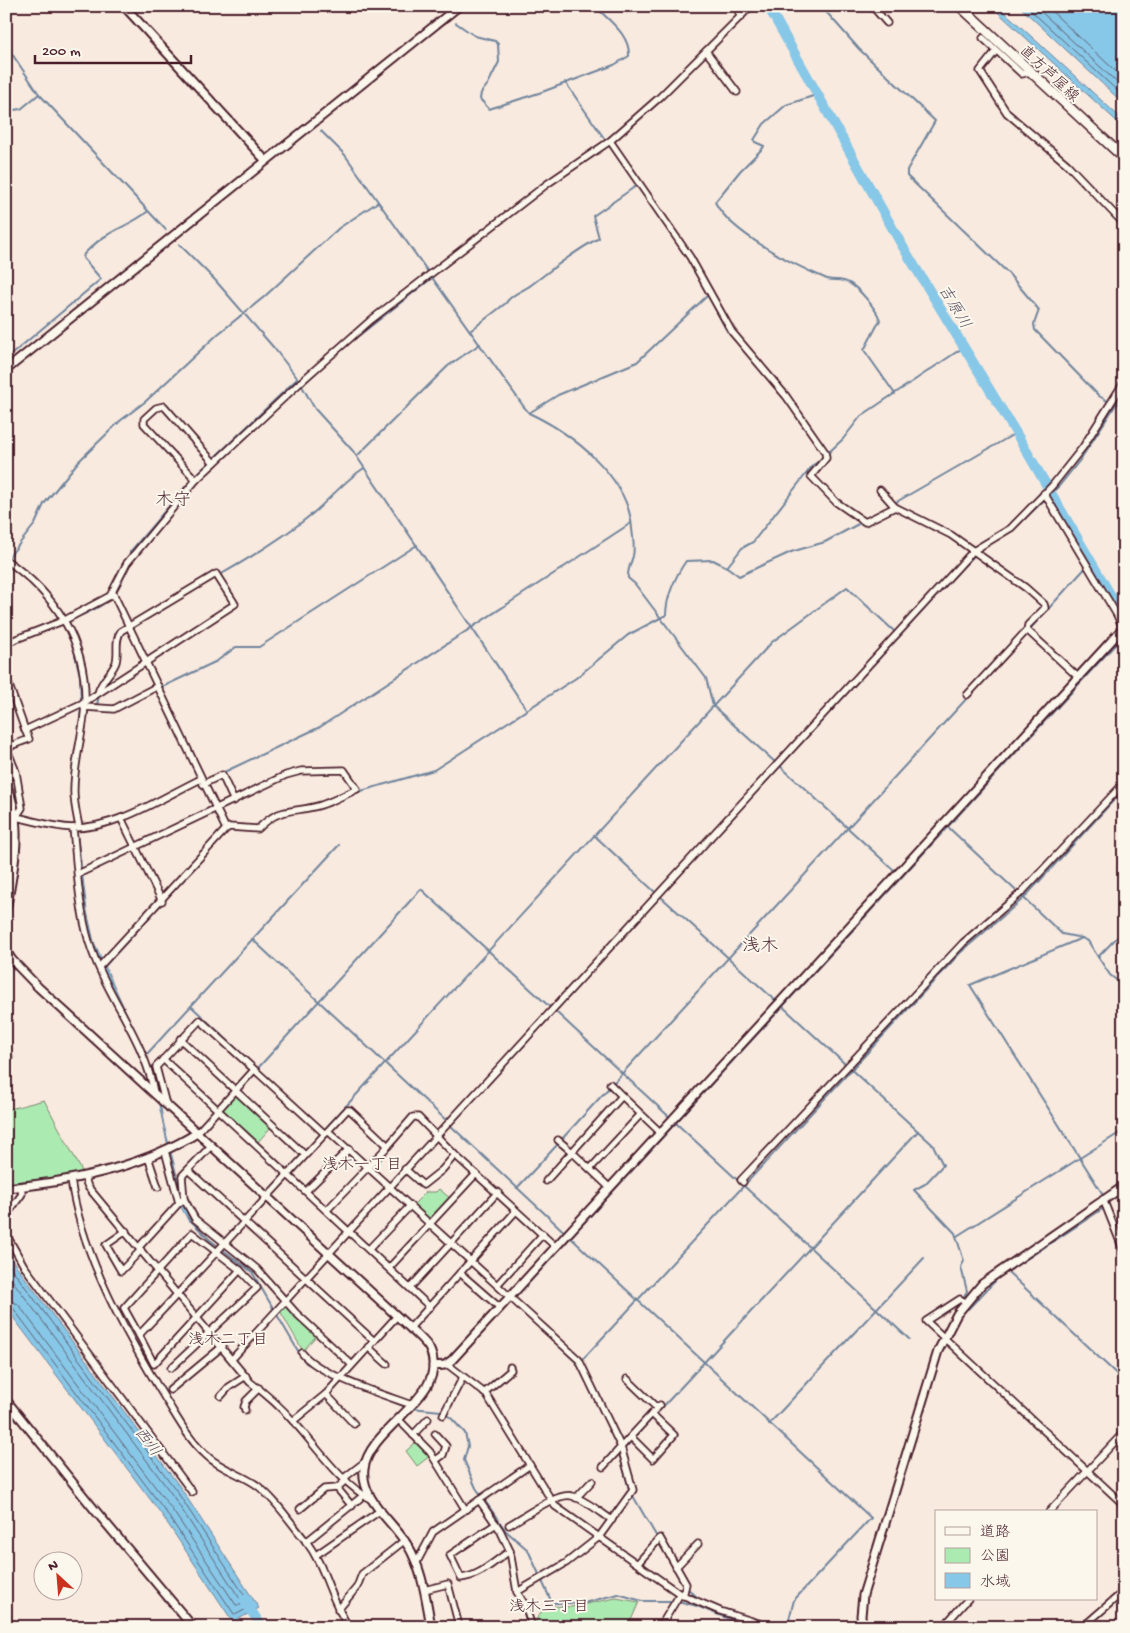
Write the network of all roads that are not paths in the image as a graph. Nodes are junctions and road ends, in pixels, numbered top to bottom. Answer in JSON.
{"nodes":[{"id":1,"x":124,"y":6,"type":"edge"},
{"id":2,"x":459,"y":6,"type":"edge"},
{"id":3,"x":736,"y":6,"type":"edge"},
{"id":4,"x":751,"y":6,"type":"edge"},
{"id":5,"x":872,"y":6,"type":"edge"},
{"id":6,"x":960,"y":6,"type":"edge"},
{"id":7,"x":741,"y":16,"type":"junction"},
{"id":8,"x":888,"y":24,"type":"dead end"},
{"id":9,"x":983,"y":38,"type":"dead end"},
{"id":10,"x":706,"y":52,"type":"junction"},
{"id":11,"x":995,"y":52,"type":"junction"},
{"id":12,"x":1029,"y":72,"type":"junction"},
{"id":13,"x":737,"y":92,"type":"dead end"},
{"id":14,"x":610,"y":141,"type":"junction"},
{"id":15,"x":1124,"y":158,"type":"edge"},
{"id":16,"x":266,"y":161,"type":"junction"},
{"id":17,"x":1124,"y":224,"type":"edge"},
{"id":18,"x":6,"y":370,"type":"edge"},
{"id":19,"x":1124,"y":382,"type":"edge"},
{"id":20,"x":214,"y":463,"type":"junction"},
{"id":21,"x":196,"y":480,"type":"junction"},
{"id":22,"x":880,"y":490,"type":"dead end"},
{"id":23,"x":1044,"y":493,"type":"junction"},
{"id":24,"x":895,"y":507,"type":"junction"},
{"id":25,"x":973,"y":551,"type":"junction"},
{"id":26,"x":6,"y":560,"type":"edge"},
{"id":27,"x":113,"y":593,"type":"junction"},
{"id":28,"x":65,"y":620,"type":"junction"},
{"id":29,"x":129,"y":624,"type":"junction"},
{"id":30,"x":1123,"y":628,"type":"edge"},
{"id":31,"x":1027,"y":630,"type":"junction"},
{"id":32,"x":6,"y":643,"type":"edge"},
{"id":33,"x":147,"y":662,"type":"junction"},
{"id":34,"x":6,"y":677,"type":"edge"},
{"id":35,"x":1079,"y":678,"type":"junction"},
{"id":36,"x":158,"y":686,"type":"junction"},
{"id":37,"x":98,"y":693,"type":"junction"},
{"id":38,"x":967,"y":695,"type":"dead end"},
{"id":39,"x":84,"y":704,"type":"junction"},
{"id":40,"x":25,"y":730,"type":"junction"},
{"id":41,"x":7,"y":750,"type":"edge"},
{"id":42,"x":14,"y":767,"type":"junction"},
{"id":43,"x":6,"y":769,"type":"edge"},
{"id":44,"x":16,"y":774,"type":"junction"},
{"id":45,"x":6,"y":777,"type":"edge"},
{"id":46,"x":202,"y":782,"type":"junction"},
{"id":47,"x":1124,"y":783,"type":"edge"},
{"id":48,"x":6,"y":784,"type":"edge"},
{"id":49,"x":234,"y":801,"type":"junction"},
{"id":50,"x":215,"y":809,"type":"junction"},
{"id":51,"x":16,"y":817,"type":"junction"},
{"id":52,"x":121,"y":818,"type":"junction"},
{"id":53,"x":76,"y":827,"type":"junction"},
{"id":54,"x":226,"y":829,"type":"junction"},
{"id":55,"x":135,"y":846,"type":"junction"},
{"id":56,"x":78,"y":874,"type":"junction"},
{"id":57,"x":162,"y":901,"type":"junction"},
{"id":58,"x":6,"y":910,"type":"edge"},
{"id":59,"x":6,"y":951,"type":"edge"},
{"id":60,"x":99,"y":967,"type":"junction"},
{"id":61,"x":180,"y":1039,"type":"junction"},
{"id":62,"x":6,"y":1049,"type":"edge"},
{"id":63,"x":6,"y":1058,"type":"edge"},
{"id":64,"x":162,"y":1059,"type":"junction"},
{"id":65,"x":254,"y":1070,"type":"junction"},
{"id":66,"x":610,"y":1084,"type":"dead end"},
{"id":67,"x":236,"y":1089,"type":"junction"},
{"id":68,"x":154,"y":1093,"type":"junction"},
{"id":69,"x":622,"y":1096,"type":"junction"},
{"id":70,"x":165,"y":1101,"type":"junction"},
{"id":71,"x":218,"y":1110,"type":"junction"},
{"id":72,"x":641,"y":1114,"type":"junction"},
{"id":73,"x":197,"y":1132,"type":"junction"},
{"id":74,"x":327,"y":1132,"type":"junction"},
{"id":75,"x":661,"y":1133,"type":"junction"},
{"id":76,"x":436,"y":1136,"type":"junction"},
{"id":77,"x":558,"y":1140,"type":"dead end"},
{"id":78,"x":211,"y":1146,"type":"junction"},
{"id":79,"x":388,"y":1146,"type":"junction"},
{"id":80,"x":349,"y":1149,"type":"junction"},
{"id":81,"x":165,"y":1151,"type":"junction"},
{"id":82,"x":572,"y":1152,"type":"junction"},
{"id":83,"x":305,"y":1155,"type":"junction"},
{"id":84,"x":455,"y":1155,"type":"junction"},
{"id":85,"x":148,"y":1156,"type":"junction"},
{"id":86,"x":368,"y":1168,"type":"junction"},
{"id":87,"x":405,"y":1168,"type":"junction"},
{"id":88,"x":590,"y":1169,"type":"junction"},
{"id":89,"x":188,"y":1170,"type":"junction"},
{"id":90,"x":288,"y":1174,"type":"junction"},
{"id":91,"x":476,"y":1174,"type":"junction"},
{"id":92,"x":84,"y":1176,"type":"junction"},
{"id":93,"x":71,"y":1180,"type":"junction"},
{"id":94,"x":546,"y":1181,"type":"dead end"},
{"id":95,"x":743,"y":1182,"type":"dead end"},
{"id":96,"x":21,"y":1186,"type":"junction"},
{"id":97,"x":1124,"y":1186,"type":"edge"},
{"id":98,"x":158,"y":1187,"type":"dead end"},
{"id":99,"x":388,"y":1187,"type":"junction"},
{"id":100,"x":6,"y":1188,"type":"edge"},
{"id":101,"x":610,"y":1188,"type":"junction"},
{"id":102,"x":306,"y":1191,"type":"junction"},
{"id":103,"x":498,"y":1192,"type":"junction"},
{"id":104,"x":184,"y":1198,"type":"junction"},
{"id":105,"x":266,"y":1198,"type":"junction"},
{"id":106,"x":1103,"y":1199,"type":"junction"},
{"id":107,"x":178,"y":1204,"type":"junction"},
{"id":108,"x":410,"y":1206,"type":"junction"},
{"id":109,"x":328,"y":1210,"type":"junction"},
{"id":110,"x":516,"y":1211,"type":"junction"},
{"id":111,"x":6,"y":1216,"type":"edge"},
{"id":112,"x":244,"y":1221,"type":"junction"},
{"id":113,"x":430,"y":1224,"type":"junction"},
{"id":114,"x":349,"y":1230,"type":"junction"},
{"id":115,"x":126,"y":1232,"type":"junction"},
{"id":116,"x":6,"y":1234,"type":"edge"},
{"id":117,"x":542,"y":1234,"type":"junction"},
{"id":118,"x":450,"y":1242,"type":"junction"},
{"id":119,"x":224,"y":1243,"type":"junction"},
{"id":120,"x":556,"y":1246,"type":"junction"},
{"id":121,"x":140,"y":1249,"type":"junction"},
{"id":122,"x":370,"y":1249,"type":"junction"},
{"id":123,"x":216,"y":1252,"type":"junction"},
{"id":124,"x":328,"y":1252,"type":"junction"},
{"id":125,"x":1124,"y":1252,"type":"edge"},
{"id":126,"x":471,"y":1261,"type":"junction"},
{"id":127,"x":389,"y":1268,"type":"junction"},
{"id":128,"x":158,"y":1270,"type":"junction"},
{"id":129,"x":240,"y":1270,"type":"junction"},
{"id":130,"x":460,"y":1273,"type":"junction"},
{"id":131,"x":305,"y":1277,"type":"junction"},
{"id":132,"x":497,"y":1284,"type":"junction"},
{"id":133,"x":410,"y":1288,"type":"junction"},
{"id":134,"x":178,"y":1293,"type":"junction"},
{"id":135,"x":510,"y":1296,"type":"junction"},
{"id":136,"x":284,"y":1300,"type":"junction"},
{"id":137,"x":966,"y":1302,"type":"junction"},
{"id":138,"x":430,"y":1307,"type":"junction"},
{"id":139,"x":499,"y":1307,"type":"junction"},
{"id":140,"x":197,"y":1316,"type":"junction"},
{"id":141,"x":397,"y":1316,"type":"junction"},
{"id":142,"x":410,"y":1328,"type":"junction"},
{"id":143,"x":211,"y":1332,"type":"junction"},
{"id":144,"x":138,"y":1335,"type":"junction"},
{"id":145,"x":944,"y":1339,"type":"junction"},
{"id":146,"x":374,"y":1340,"type":"junction"},
{"id":147,"x":223,"y":1346,"type":"junction"},
{"id":148,"x":368,"y":1347,"type":"junction"},
{"id":149,"x":302,"y":1353,"type":"dead end"},
{"id":150,"x":233,"y":1358,"type":"junction"},
{"id":151,"x":351,"y":1364,"type":"junction"},
{"id":152,"x":387,"y":1364,"type":"dead end"},
{"id":153,"x":447,"y":1364,"type":"junction"},
{"id":154,"x":433,"y":1366,"type":"junction"},
{"id":155,"x":510,"y":1367,"type":"dead end"},
{"id":156,"x":171,"y":1368,"type":"dead end"},
{"id":157,"x":246,"y":1376,"type":"junction"},
{"id":158,"x":342,"y":1377,"type":"junction"},
{"id":159,"x":463,"y":1377,"type":"junction"},
{"id":160,"x":627,"y":1379,"type":"dead end"},
{"id":161,"x":259,"y":1388,"type":"junction"},
{"id":162,"x":170,"y":1390,"type":"dead end"},
{"id":163,"x":484,"y":1393,"type":"junction"},
{"id":164,"x":326,"y":1394,"type":"junction"},
{"id":165,"x":221,"y":1396,"type":"dead end"},
{"id":166,"x":6,"y":1400,"type":"edge"},
{"id":167,"x":409,"y":1407,"type":"junction"},
{"id":168,"x":245,"y":1410,"type":"dead end"},
{"id":169,"x":652,"y":1414,"type":"junction"},
{"id":170,"x":443,"y":1415,"type":"dead end"},
{"id":171,"x":398,"y":1419,"type":"junction"},
{"id":172,"x":428,"y":1419,"type":"dead end"},
{"id":173,"x":293,"y":1421,"type":"junction"},
{"id":174,"x":354,"y":1424,"type":"dead end"},
{"id":175,"x":1124,"y":1432,"type":"edge"},
{"id":176,"x":435,"y":1434,"type":"dead end"},
{"id":177,"x":413,"y":1435,"type":"junction"},
{"id":178,"x":631,"y":1437,"type":"junction"},
{"id":179,"x":621,"y":1447,"type":"junction"},
{"id":180,"x":366,"y":1460,"type":"junction"},
{"id":181,"x":436,"y":1460,"type":"junction"},
{"id":182,"x":530,"y":1465,"type":"junction"},
{"id":183,"x":602,"y":1467,"type":"dead end"},
{"id":184,"x":1087,"y":1471,"type":"junction"},
{"id":185,"x":345,"y":1479,"type":"junction"},
{"id":186,"x":592,"y":1481,"type":"dead end"},
{"id":187,"x":338,"y":1488,"type":"junction"},
{"id":188,"x":192,"y":1492,"type":"dead end"},
{"id":189,"x":364,"y":1495,"type":"junction"},
{"id":190,"x":576,"y":1498,"type":"junction"},
{"id":191,"x":372,"y":1500,"type":"junction"},
{"id":192,"x":479,"y":1500,"type":"junction"},
{"id":193,"x":551,"y":1501,"type":"junction"},
{"id":194,"x":1124,"y":1505,"type":"edge"},
{"id":195,"x":352,"y":1506,"type":"junction"},
{"id":196,"x":300,"y":1509,"type":"dead end"},
{"id":197,"x":466,"y":1509,"type":"junction"},
{"id":198,"x":381,"y":1510,"type":"junction"},
{"id":199,"x":1051,"y":1510,"type":"edge"},
{"id":200,"x":612,"y":1520,"type":"junction"},
{"id":201,"x":496,"y":1524,"type":"junction"},
{"id":202,"x":509,"y":1525,"type":"dead end"},
{"id":203,"x":599,"y":1537,"type":"junction"},
{"id":204,"x":405,"y":1540,"type":"junction"},
{"id":205,"x":306,"y":1542,"type":"junction"},
{"id":206,"x":698,"y":1544,"type":"dead end"},
{"id":207,"x":510,"y":1551,"type":"junction"},
{"id":208,"x":316,"y":1555,"type":"junction"},
{"id":209,"x":417,"y":1562,"type":"junction"},
{"id":210,"x":638,"y":1563,"type":"junction"},
{"id":211,"x":676,"y":1567,"type":"junction"},
{"id":212,"x":424,"y":1590,"type":"junction"},
{"id":213,"x":1124,"y":1591,"type":"edge"},
{"id":214,"x":517,"y":1592,"type":"junction"},
{"id":215,"x":682,"y":1595,"type":"junction"},
{"id":216,"x":967,"y":1600,"type":"edge"},
{"id":217,"x":338,"y":1610,"type":"junction"},
{"id":218,"x":459,"y":1626,"type":"edge"},
{"id":219,"x":1086,"y":1626,"type":"edge"},
{"id":220,"x":193,"y":1627,"type":"edge"},
{"id":221,"x":349,"y":1627,"type":"edge"},
{"id":222,"x":431,"y":1627,"type":"edge"},
{"id":223,"x":532,"y":1627,"type":"edge"},
{"id":224,"x":660,"y":1627,"type":"edge"},
{"id":225,"x":771,"y":1627,"type":"edge"},
{"id":226,"x":863,"y":1627,"type":"edge"},
{"id":227,"x":942,"y":1627,"type":"edge"},
{"id":228,"x":1065,"y":1627,"type":"edge"}],
"edges":[{"from":1,"to":16,"type":"street"},
{"from":2,"to":16,"type":"street"},
{"from":3,"to":7,"type":"street"},
{"from":4,"to":7,"type":"street"},
{"from":5,"to":8,"type":"street"},
{"from":6,"to":12,"type":"main road","name":"直方芦屋線"},
{"from":7,"to":10,"type":"street"},
{"from":9,"to":11,"type":"street"},
{"from":10,"to":13,"type":"street"},
{"from":10,"to":14,"type":"street"},
{"from":11,"to":12,"type":"street"},
{"from":11,"to":17,"type":"street"},
{"from":12,"to":15,"type":"main road","name":"直方芦屋線"},
{"from":14,"to":20,"type":"street"},
{"from":14,"to":24,"type":"street"},
{"from":16,"to":18,"type":"street"},
{"from":19,"to":23,"type":"street"},
{"from":20,"to":21,"type":"street"},
{"from":20,"to":21,"type":"street"},
{"from":21,"to":27,"type":"street"},
{"from":22,"to":24,"type":"street"},
{"from":23,"to":25,"type":"street"},
{"from":23,"to":30,"type":"street"},
{"from":24,"to":25,"type":"street"},
{"from":25,"to":31,"type":"street"},
{"from":25,"to":76,"type":"street"},
{"from":26,"to":28,"type":"street"},
{"from":27,"to":28,"type":"street"},
{"from":27,"to":29,"type":"street"},
{"from":28,"to":32,"type":"street"},
{"from":28,"to":39,"type":"street"},
{"from":29,"to":33,"type":"street"},
{"from":29,"to":33,"type":"street"},
{"from":29,"to":37,"type":"street"},
{"from":30,"to":35,"type":"street"},
{"from":31,"to":35,"type":"street"},
{"from":31,"to":38,"type":"street"},
{"from":33,"to":36,"type":"street"},
{"from":33,"to":37,"type":"street"},
{"from":34,"to":40,"type":"street"},
{"from":35,"to":75,"type":"street"},
{"from":36,"to":39,"type":"street"},
{"from":36,"to":46,"type":"street"},
{"from":37,"to":39,"type":"street"},
{"from":39,"to":40,"type":"street"},
{"from":39,"to":53,"type":"street"},
{"from":40,"to":41,"type":"street"},
{"from":41,"to":42,"type":"street"},
{"from":42,"to":43,"type":"street"},
{"from":42,"to":44,"type":"street"},
{"from":44,"to":45,"type":"street"},
{"from":44,"to":51,"type":"street"},
{"from":46,"to":49,"type":"street"},
{"from":46,"to":50,"type":"street"},
{"from":46,"to":52,"type":"street"},
{"from":47,"to":95,"type":"street"},
{"from":48,"to":51,"type":"street"},
{"from":49,"to":50,"type":"street"},
{"from":49,"to":54,"type":"street"},
{"from":50,"to":54,"type":"street"},
{"from":50,"to":55,"type":"street"},
{"from":51,"to":53,"type":"street"},
{"from":51,"to":58,"type":"street"},
{"from":52,"to":53,"type":"street"},
{"from":52,"to":55,"type":"street"},
{"from":53,"to":56,"type":"street"},
{"from":54,"to":57,"type":"street"},
{"from":55,"to":56,"type":"street"},
{"from":55,"to":57,"type":"street"},
{"from":56,"to":60,"type":"street"},
{"from":57,"to":60,"type":"street"},
{"from":59,"to":68,"type":"street"},
{"from":60,"to":68,"type":"street"},
{"from":61,"to":64,"type":"street"},
{"from":61,"to":65,"type":"street"},
{"from":61,"to":67,"type":"street"},
{"from":62,"to":63,"type":"street"},
{"from":64,"to":70,"type":"street"},
{"from":64,"to":71,"type":"street"},
{"from":65,"to":67,"type":"street"},
{"from":65,"to":74,"type":"street"},
{"from":66,"to":69,"type":"street"},
{"from":67,"to":71,"type":"street"},
{"from":67,"to":83,"type":"street"},
{"from":68,"to":70,"type":"street"},
{"from":69,"to":72,"type":"street"},
{"from":69,"to":82,"type":"street"},
{"from":70,"to":73,"type":"street"},
{"from":71,"to":73,"type":"street"},
{"from":71,"to":90,"type":"street"},
{"from":72,"to":75,"type":"street"},
{"from":72,"to":88,"type":"street"},
{"from":73,"to":78,"type":"street"},
{"from":73,"to":81,"type":"street"},
{"from":74,"to":79,"type":"street"},
{"from":74,"to":80,"type":"street"},
{"from":74,"to":83,"type":"street"},
{"from":75,"to":101,"type":"street"},
{"from":76,"to":79,"type":"street"},
{"from":76,"to":84,"type":"street"},
{"from":76,"to":87,"type":"street"},
{"from":77,"to":82,"type":"street"},
{"from":78,"to":89,"type":"street"},
{"from":78,"to":105,"type":"street"},
{"from":79,"to":86,"type":"street"},
{"from":80,"to":86,"type":"street"},
{"from":80,"to":102,"type":"street"},
{"from":81,"to":85,"type":"street"},
{"from":81,"to":107,"type":"street"},
{"from":82,"to":88,"type":"street"},
{"from":82,"to":94,"type":"street"},
{"from":83,"to":90,"type":"street"},
{"from":84,"to":87,"type":"street"},
{"from":84,"to":91,"type":"street"},
{"from":85,"to":92,"type":"street"},
{"from":85,"to":98,"type":"street"},
{"from":86,"to":99,"type":"street"},
{"from":86,"to":109,"type":"street"},
{"from":87,"to":99,"type":"street"},
{"from":88,"to":101,"type":"street"},
{"from":89,"to":104,"type":"street"},
{"from":89,"to":112,"type":"street"},
{"from":90,"to":102,"type":"street"},
{"from":90,"to":105,"type":"street"},
{"from":91,"to":103,"type":"street"},
{"from":91,"to":113,"type":"street"},
{"from":92,"to":93,"type":"street"},
{"from":92,"to":115,"type":"street"},
{"from":93,"to":96,"type":"street"},
{"from":93,"to":205,"type":"street"},
{"from":96,"to":100,"type":"street"},
{"from":96,"to":111,"type":"street"},
{"from":97,"to":106,"type":"street"},
{"from":99,"to":108,"type":"street"},
{"from":99,"to":114,"type":"street"},
{"from":101,"to":120,"type":"street"},
{"from":102,"to":109,"type":"street"},
{"from":103,"to":110,"type":"street"},
{"from":103,"to":118,"type":"street"},
{"from":104,"to":107,"type":"street"},
{"from":104,"to":119,"type":"street"},
{"from":105,"to":112,"type":"street"},
{"from":105,"to":124,"type":"street"},
{"from":106,"to":125,"type":"street"},
{"from":106,"to":137,"type":"street"},
{"from":107,"to":121,"type":"street"},
{"from":108,"to":113,"type":"street"},
{"from":108,"to":122,"type":"street"},
{"from":109,"to":114,"type":"street"},
{"from":110,"to":117,"type":"street"},
{"from":110,"to":126,"type":"street"},
{"from":112,"to":119,"type":"street"},
{"from":112,"to":131,"type":"street"},
{"from":113,"to":118,"type":"street"},
{"from":113,"to":127,"type":"street"},
{"from":114,"to":122,"type":"street"},
{"from":114,"to":124,"type":"street"},
{"from":115,"to":121,"type":"street"},
{"from":115,"to":121,"type":"street"},
{"from":116,"to":188,"type":"street"},
{"from":117,"to":120,"type":"street"},
{"from":117,"to":132,"type":"street"},
{"from":118,"to":126,"type":"street"},
{"from":118,"to":133,"type":"street"},
{"from":119,"to":123,"type":"street"},
{"from":119,"to":136,"type":"street"},
{"from":120,"to":135,"type":"street"},
{"from":121,"to":128,"type":"street"},
{"from":122,"to":127,"type":"street"},
{"from":123,"to":128,"type":"street"},
{"from":123,"to":129,"type":"street"},
{"from":123,"to":134,"type":"street"},
{"from":124,"to":131,"type":"street"},
{"from":124,"to":141,"type":"street"},
{"from":126,"to":130,"type":"street"},
{"from":126,"to":132,"type":"street"},
{"from":127,"to":133,"type":"street"},
{"from":128,"to":134,"type":"street"},
{"from":128,"to":144,"type":"street"},
{"from":129,"to":140,"type":"street"},
{"from":129,"to":143,"type":"street"},
{"from":130,"to":138,"type":"street"},
{"from":130,"to":139,"type":"street"},
{"from":131,"to":136,"type":"street"},
{"from":131,"to":146,"type":"street"},
{"from":132,"to":135,"type":"street"},
{"from":133,"to":138,"type":"street"},
{"from":134,"to":140,"type":"street"},
{"from":134,"to":144,"type":"street"},
{"from":135,"to":139,"type":"street"},
{"from":135,"to":179,"type":"street"},
{"from":136,"to":150,"type":"street"},
{"from":136,"to":151,"type":"street"},
{"from":137,"to":145,"type":"street"},
{"from":137,"to":145,"type":"street"},
{"from":138,"to":142,"type":"street"},
{"from":139,"to":153,"type":"street"},
{"from":140,"to":143,"type":"street"},
{"from":140,"to":144,"type":"street"},
{"from":141,"to":142,"type":"street"},
{"from":141,"to":146,"type":"street"},
{"from":142,"to":154,"type":"street"},
{"from":143,"to":147,"type":"street"},
{"from":143,"to":156,"type":"street"},
{"from":145,"to":184,"type":"street"},
{"from":145,"to":226,"type":"street"},
{"from":146,"to":148,"type":"street"},
{"from":147,"to":150,"type":"street"},
{"from":147,"to":162,"type":"street"},
{"from":148,"to":151,"type":"street"},
{"from":148,"to":152,"type":"street"},
{"from":149,"to":158,"type":"street"},
{"from":150,"to":157,"type":"street"},
{"from":151,"to":158,"type":"street"},
{"from":153,"to":154,"type":"street"},
{"from":153,"to":159,"type":"street"},
{"from":154,"to":167,"type":"street"},
{"from":155,"to":163,"type":"street"},
{"from":157,"to":161,"type":"street"},
{"from":157,"to":165,"type":"street"},
{"from":158,"to":164,"type":"street"},
{"from":158,"to":167,"type":"street"},
{"from":159,"to":163,"type":"street"},
{"from":159,"to":170,"type":"street"},
{"from":160,"to":169,"type":"street"},
{"from":161,"to":168,"type":"street"},
{"from":161,"to":173,"type":"street"},
{"from":163,"to":182,"type":"street"},
{"from":164,"to":173,"type":"street"},
{"from":164,"to":174,"type":"street"},
{"from":166,"to":220,"type":"street"},
{"from":167,"to":171,"type":"street"},
{"from":169,"to":178,"type":"street"},
{"from":169,"to":178,"type":"street"},
{"from":171,"to":177,"type":"street"},
{"from":171,"to":180,"type":"street"},
{"from":172,"to":177,"type":"street"},
{"from":173,"to":185,"type":"street"},
{"from":175,"to":184,"type":"street"},
{"from":176,"to":181,"type":"street"},
{"from":177,"to":181,"type":"street"},
{"from":178,"to":179,"type":"street"},
{"from":179,"to":183,"type":"street"},
{"from":179,"to":200,"type":"street"},
{"from":180,"to":185,"type":"street"},
{"from":180,"to":191,"type":"street"},
{"from":181,"to":197,"type":"street"},
{"from":182,"to":192,"type":"street"},
{"from":182,"to":193,"type":"street"},
{"from":184,"to":194,"type":"street"},
{"from":184,"to":199,"type":"street"},
{"from":185,"to":187,"type":"street"},
{"from":185,"to":189,"type":"street"},
{"from":186,"to":190,"type":"street"},
{"from":187,"to":195,"type":"street"},
{"from":187,"to":196,"type":"street"},
{"from":189,"to":191,"type":"street"},
{"from":189,"to":195,"type":"street"},
{"from":190,"to":193,"type":"street"},
{"from":190,"to":200,"type":"street"},
{"from":191,"to":198,"type":"street"},
{"from":192,"to":197,"type":"street"},
{"from":192,"to":201,"type":"street"},
{"from":193,"to":202,"type":"street"},
{"from":193,"to":203,"type":"street"},
{"from":195,"to":205,"type":"street"},
{"from":197,"to":209,"type":"street"},
{"from":198,"to":204,"type":"street"},
{"from":198,"to":208,"type":"street"},
{"from":200,"to":203,"type":"street"},
{"from":201,"to":207,"type":"street"},
{"from":201,"to":207,"type":"street"},
{"from":203,"to":210,"type":"street"},
{"from":203,"to":214,"type":"street"},
{"from":204,"to":209,"type":"street"},
{"from":204,"to":217,"type":"street"},
{"from":205,"to":208,"type":"street"},
{"from":206,"to":211,"type":"street"},
{"from":207,"to":214,"type":"street"},
{"from":208,"to":217,"type":"street"},
{"from":209,"to":212,"type":"street"},
{"from":210,"to":211,"type":"street"},
{"from":210,"to":215,"type":"street"},
{"from":211,"to":215,"type":"street"},
{"from":212,"to":218,"type":"street"},
{"from":212,"to":222,"type":"street"},
{"from":213,"to":219,"type":"street"},
{"from":214,"to":223,"type":"street"},
{"from":215,"to":224,"type":"street"},
{"from":215,"to":225,"type":"street"},
{"from":216,"to":227,"type":"street"},
{"from":217,"to":221,"type":"street"},
{"from":219,"to":228,"type":"street"}]}
